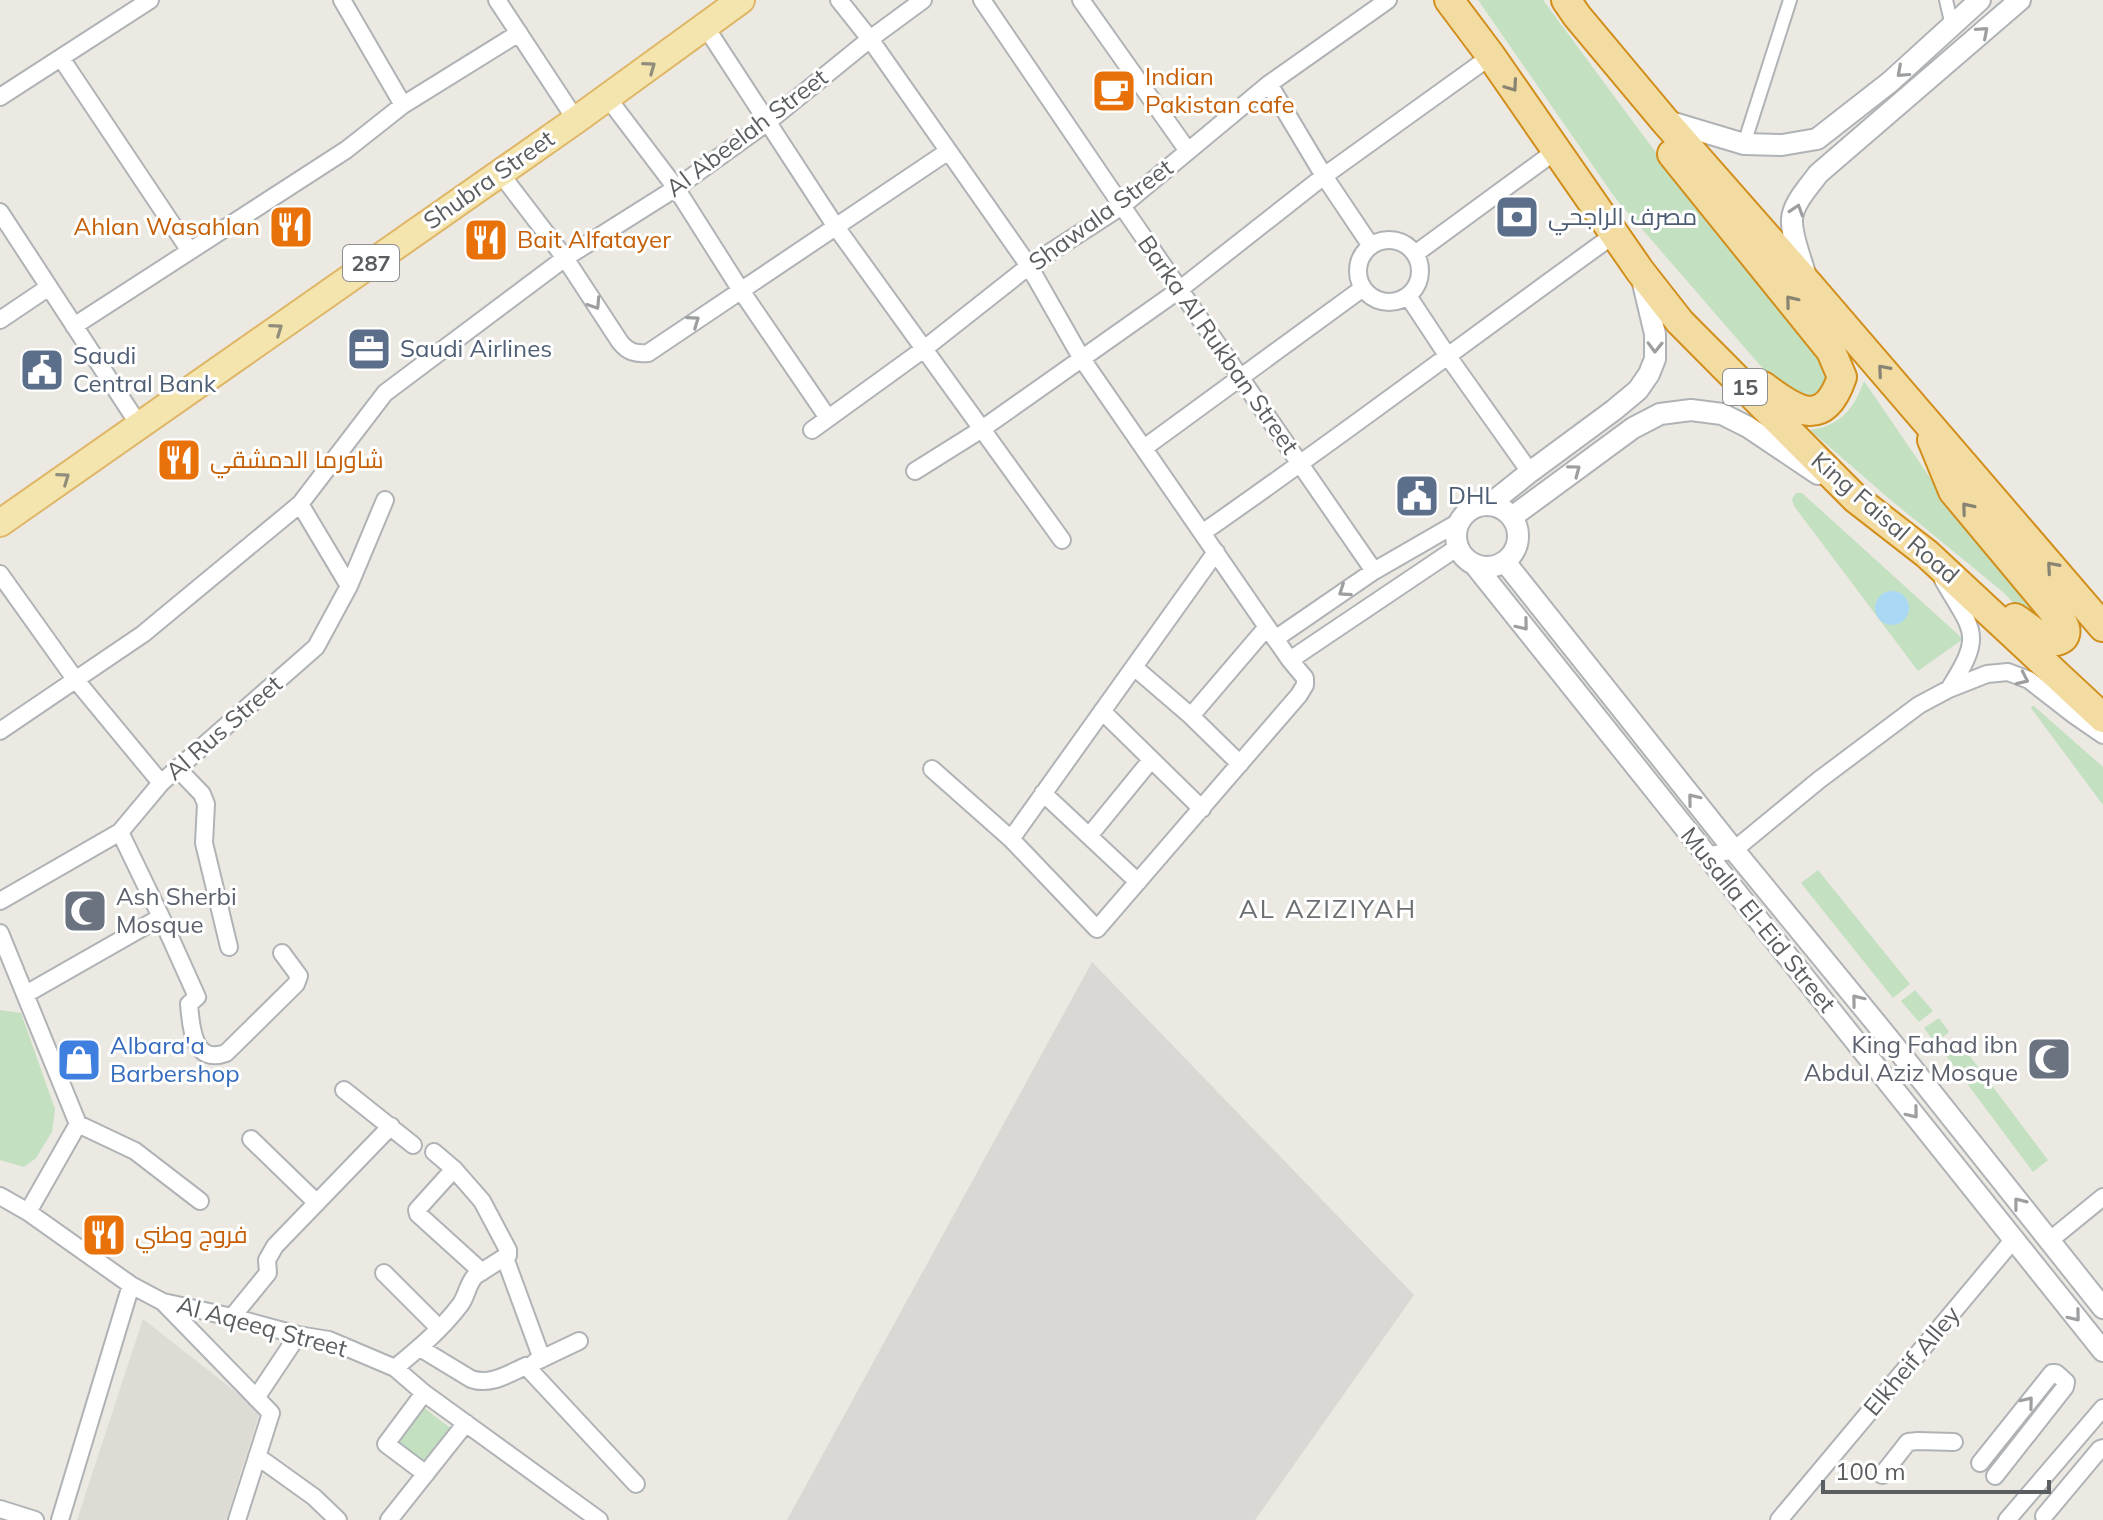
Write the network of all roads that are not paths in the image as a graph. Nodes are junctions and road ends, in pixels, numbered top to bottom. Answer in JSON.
{"nodes":[{"id":1,"x":150,"y":0,"type":"edge"},
{"id":2,"x":342,"y":0,"type":"edge"},
{"id":3,"x":497,"y":0,"type":"edge"},
{"id":4,"x":741,"y":0,"type":"edge"},
{"id":5,"x":839,"y":0,"type":"edge"},
{"id":6,"x":923,"y":0,"type":"edge"},
{"id":7,"x":982,"y":0,"type":"edge"},
{"id":8,"x":1081,"y":0,"type":"edge"},
{"id":9,"x":1388,"y":0,"type":"edge"},
{"id":10,"x":1449,"y":0,"type":"edge"},
{"id":11,"x":1790,"y":0,"type":"edge"},
{"id":12,"x":1946,"y":0,"type":"edge"},
{"id":13,"x":1980,"y":0,"type":"edge"},
{"id":14,"x":2020,"y":0,"type":"edge"},
{"id":15,"x":1571,"y":8,"type":"edge"},
{"id":16,"x":705,"y":26,"type":"junction"},
{"id":17,"x":1952,"y":26,"type":"junction"},
{"id":18,"x":519,"y":33,"type":"junction"},
{"id":19,"x":870,"y":39,"type":"junction"},
{"id":20,"x":1491,"y":56,"type":"junction"},
{"id":21,"x":61,"y":58,"type":"junction"},
{"id":22,"x":1269,"y":84,"type":"junction"},
{"id":23,"x":0,"y":97,"type":"edge"},
{"id":24,"x":607,"y":97,"type":"junction"},
{"id":25,"x":403,"y":105,"type":"junction"},
{"id":26,"x":576,"y":120,"type":"junction"},
{"id":27,"x":1664,"y":120,"type":"junction"},
{"id":28,"x":769,"y":121,"type":"junction"},
{"id":29,"x":1744,"y":144,"type":"junction"},
{"id":30,"x":1557,"y":150,"type":"junction"},
{"id":31,"x":1188,"y":151,"type":"junction"},
{"id":32,"x":947,"y":152,"type":"junction"},
{"id":33,"x":500,"y":173,"type":"junction"},
{"id":34,"x":1324,"y":176,"type":"junction"},
{"id":35,"x":676,"y":188,"type":"junction"},
{"id":36,"x":1122,"y":206,"type":"junction"},
{"id":37,"x":0,"y":212,"type":"edge"},
{"id":38,"x":836,"y":227,"type":"junction"},
{"id":39,"x":1615,"y":234,"type":"junction"},
{"id":40,"x":1371,"y":246,"type":"junction"},
{"id":41,"x":190,"y":251,"type":"junction"},
{"id":42,"x":1415,"y":254,"type":"junction"},
{"id":43,"x":565,"y":258,"type":"junction"},
{"id":44,"x":1029,"y":266,"type":"junction"},
{"id":45,"x":1640,"y":271,"type":"junction"},
{"id":46,"x":1809,"y":285,"type":"junction"},
{"id":47,"x":49,"y":287,"type":"junction"},
{"id":48,"x":1363,"y":288,"type":"junction"},
{"id":49,"x":740,"y":289,"type":"junction"},
{"id":50,"x":1179,"y":290,"type":"junction"},
{"id":51,"x":1408,"y":296,"type":"junction"},
{"id":52,"x":0,"y":320,"type":"edge"},
{"id":53,"x":1680,"y":322,"type":"junction"},
{"id":54,"x":74,"y":326,"type":"junction"},
{"id":55,"x":924,"y":349,"type":"junction"},
{"id":56,"x":1447,"y":355,"type":"junction"},
{"id":57,"x":1082,"y":359,"type":"junction"},
{"id":58,"x":1241,"y":379,"type":"junction"},
{"id":59,"x":1921,"y":415,"type":"junction"},
{"id":60,"x":828,"y":418,"type":"junction"},
{"id":61,"x":139,"y":425,"type":"junction"},
{"id":62,"x":982,"y":429,"type":"junction"},
{"id":63,"x":812,"y":430,"type":"dead end"},
{"id":64,"x":1144,"y":448,"type":"junction"},
{"id":65,"x":1300,"y":465,"type":"junction"},
{"id":66,"x":915,"y":471,"type":"dead end"},
{"id":67,"x":1530,"y":472,"type":"junction"},
{"id":68,"x":1855,"y":498,"type":"junction"},
{"id":69,"x":385,"y":500,"type":"dead end"},
{"id":70,"x":300,"y":504,"type":"junction"},
{"id":71,"x":1490,"y":504,"type":"junction"},
{"id":72,"x":1512,"y":517,"type":"junction"},
{"id":73,"x":1459,"y":522,"type":"junction"},
{"id":74,"x":0,"y":523,"type":"edge"},
{"id":75,"x":1202,"y":533,"type":"junction"},
{"id":76,"x":1062,"y":540,"type":"dead end"},
{"id":77,"x":1458,"y":547,"type":"junction"},
{"id":78,"x":1216,"y":552,"type":"junction"},
{"id":79,"x":1927,"y":554,"type":"junction"},
{"id":80,"x":1505,"y":562,"type":"junction"},
{"id":81,"x":1474,"y":564,"type":"junction"},
{"id":82,"x":1374,"y":571,"type":"junction"},
{"id":83,"x":1948,"y":573,"type":"junction"},
{"id":84,"x":0,"y":574,"type":"edge"},
{"id":85,"x":349,"y":586,"type":"junction"},
{"id":86,"x":2103,"y":627,"type":"edge"},
{"id":87,"x":1271,"y":633,"type":"junction"},
{"id":88,"x":1290,"y":660,"type":"junction"},
{"id":89,"x":1134,"y":667,"type":"junction"},
{"id":90,"x":75,"y":679,"type":"junction"},
{"id":91,"x":1949,"y":689,"type":"junction"},
{"id":92,"x":1102,"y":711,"type":"junction"},
{"id":93,"x":1191,"y":716,"type":"junction"},
{"id":94,"x":2103,"y":718,"type":"edge"},
{"id":95,"x":0,"y":731,"type":"edge"},
{"id":96,"x":2103,"y":735,"type":"edge"},
{"id":97,"x":1151,"y":760,"type":"junction"},
{"id":98,"x":1240,"y":764,"type":"junction"},
{"id":99,"x":177,"y":768,"type":"junction"},
{"id":100,"x":932,"y":769,"type":"dead end"},
{"id":101,"x":161,"y":783,"type":"junction"},
{"id":102,"x":1043,"y":793,"type":"junction"},
{"id":103,"x":1202,"y":809,"type":"junction"},
{"id":104,"x":120,"y":832,"type":"junction"},
{"id":105,"x":1089,"y":836,"type":"junction"},
{"id":106,"x":1011,"y":839,"type":"junction"},
{"id":107,"x":1734,"y":850,"type":"junction"},
{"id":108,"x":1707,"y":856,"type":"junction"},
{"id":109,"x":1138,"y":882,"type":"junction"},
{"id":110,"x":0,"y":901,"type":"edge"},
{"id":111,"x":161,"y":917,"type":"junction"},
{"id":112,"x":0,"y":933,"type":"edge"},
{"id":113,"x":229,"y":947,"type":"dead end"},
{"id":114,"x":282,"y":953,"type":"dead end"},
{"id":115,"x":26,"y":994,"type":"junction"},
{"id":116,"x":344,"y":1090,"type":"dead end"},
{"id":117,"x":78,"y":1124,"type":"junction"},
{"id":118,"x":391,"y":1126,"type":"junction"},
{"id":119,"x":251,"y":1139,"type":"dead end"},
{"id":120,"x":413,"y":1145,"type":"dead end"},
{"id":121,"x":434,"y":1152,"type":"dead end"},
{"id":122,"x":454,"y":1169,"type":"junction"},
{"id":123,"x":0,"y":1196,"type":"edge"},
{"id":124,"x":2103,"y":1197,"type":"edge"},
{"id":125,"x":200,"y":1201,"type":"dead end"},
{"id":126,"x":317,"y":1203,"type":"junction"},
{"id":127,"x":28,"y":1212,"type":"junction"},
{"id":128,"x":2014,"y":1239,"type":"junction"},
{"id":129,"x":2049,"y":1241,"type":"junction"},
{"id":130,"x":505,"y":1258,"type":"junction"},
{"id":131,"x":482,"y":1272,"type":"junction"},
{"id":132,"x":384,"y":1273,"type":"dead end"},
{"id":133,"x":131,"y":1285,"type":"junction"},
{"id":134,"x":163,"y":1302,"type":"junction"},
{"id":135,"x":2103,"y":1308,"type":"edge"},
{"id":136,"x":232,"y":1317,"type":"junction"},
{"id":137,"x":439,"y":1328,"type":"junction"},
{"id":138,"x":298,"y":1335,"type":"junction"},
{"id":139,"x":579,"y":1341,"type":"dead end"},
{"id":140,"x":420,"y":1348,"type":"junction"},
{"id":141,"x":2103,"y":1351,"type":"edge"},
{"id":142,"x":534,"y":1363,"type":"junction"},
{"id":143,"x":395,"y":1368,"type":"junction"},
{"id":144,"x":424,"y":1393,"type":"junction"},
{"id":145,"x":256,"y":1398,"type":"junction"},
{"id":146,"x":2103,"y":1408,"type":"edge"},
{"id":147,"x":466,"y":1423,"type":"junction"},
{"id":148,"x":1954,"y":1442,"type":"dead end"},
{"id":149,"x":2103,"y":1448,"type":"edge"},
{"id":150,"x":257,"y":1456,"type":"junction"},
{"id":151,"x":2103,"y":1461,"type":"edge"},
{"id":152,"x":1980,"y":1463,"type":"dead end"},
{"id":153,"x":426,"y":1474,"type":"junction"},
{"id":154,"x":1882,"y":1475,"type":"dead end"},
{"id":155,"x":1995,"y":1476,"type":"dead end"},
{"id":156,"x":636,"y":1484,"type":"dead end"},
{"id":157,"x":0,"y":1509,"type":"edge"},
{"id":158,"x":396,"y":1518,"type":"edge"},
{"id":159,"x":2049,"y":1518,"type":"edge"},
{"id":160,"x":35,"y":1520,"type":"edge"},
{"id":161,"x":60,"y":1520,"type":"edge"},
{"id":162,"x":237,"y":1520,"type":"edge"},
{"id":163,"x":338,"y":1520,"type":"edge"},
{"id":164,"x":599,"y":1520,"type":"edge"},
{"id":165,"x":1779,"y":1520,"type":"edge"},
{"id":166,"x":2007,"y":1520,"type":"edge"}],
"edges":[{"from":1,"to":21,"type":"street"},
{"from":2,"to":25,"type":"street"},
{"from":3,"to":18,"type":"street"},
{"from":4,"to":16,"type":"main road","name":"Shubra Street","number":"287"},
{"from":5,"to":19,"type":"street"},
{"from":6,"to":19,"type":"street","name":"Al Abeelah Street"},
{"from":7,"to":36,"type":"street","name":"Barka Al Rukban Street"},
{"from":8,"to":31,"type":"street"},
{"from":9,"to":22,"type":"street","name":"Shawala Street"},
{"from":10,"to":20,"type":"highway","name":"King Faisal Road","number":"15"},
{"from":11,"to":29,"type":"street"},
{"from":12,"to":17,"type":"street"},
{"from":13,"to":17,"type":"street"},
{"from":46,"to":14,"type":"street","one_way":true},
{"from":15,"to":27,"type":"highway"},
{"from":53,"to":15,"type":"highway","one_way":true},
{"from":24,"to":16,"type":"main road","name":"Shubra Street","number":"287","one_way":true},
{"from":16,"to":28,"type":"street"},
{"from":17,"to":29,"type":"street","one_way":true},
{"from":18,"to":25,"type":"street"},
{"from":18,"to":26,"type":"street"},
{"from":19,"to":28,"type":"street","name":"Al Abeelah Street"},
{"from":19,"to":32,"type":"street"},
{"from":20,"to":30,"type":"highway","name":"King Faisal Road","number":"15","one_way":true},
{"from":20,"to":34,"type":"street"},
{"from":21,"to":23,"type":"street"},
{"from":21,"to":41,"type":"street"},
{"from":22,"to":31,"type":"street","name":"Shawala Street"},
{"from":22,"to":34,"type":"street"},
{"from":24,"to":26,"type":"main road","name":"Shubra Street","number":"287"},
{"from":24,"to":35,"type":"street"},
{"from":25,"to":41,"type":"street"},
{"from":26,"to":33,"type":"main road","name":"Shubra Street","number":"287"},
{"from":27,"to":29,"type":"street"},
{"from":27,"to":46,"type":"highway"},
{"from":28,"to":35,"type":"street","name":"Al Abeelah Street"},
{"from":28,"to":38,"type":"street"},
{"from":30,"to":39,"type":"highway","name":"King Faisal Road","number":"15"},
{"from":30,"to":42,"type":"street"},
{"from":31,"to":36,"type":"street","name":"Shawala Street"},
{"from":32,"to":38,"type":"street"},
{"from":32,"to":44,"type":"street"},
{"from":33,"to":43,"type":"street"},
{"from":61,"to":33,"type":"main road","name":"Shubra Street","number":"287","one_way":true},
{"from":34,"to":40,"type":"street"},
{"from":34,"to":50,"type":"street"},
{"from":35,"to":43,"type":"street","name":"Al Abeelah Street"},
{"from":35,"to":49,"type":"street"},
{"from":36,"to":44,"type":"street","name":"Shawala Street"},
{"from":36,"to":50,"type":"street","name":"Barka Al Rukban Street"},
{"from":37,"to":47,"type":"street"},
{"from":38,"to":49,"type":"street"},
{"from":38,"to":55,"type":"street"},
{"from":39,"to":45,"type":"highway","name":"King Faisal Road","number":"15"},
{"from":39,"to":56,"type":"street"},
{"from":40,"to":42,"type":"street"},
{"from":40,"to":48,"type":"street"},
{"from":41,"to":54,"type":"street"},
{"from":42,"to":51,"type":"street"},
{"from":43,"to":49,"type":"street","one_way":true},
{"from":43,"to":70,"type":"street","name":"Al Abeelah Street"},
{"from":44,"to":55,"type":"street","name":"Shawala Street"},
{"from":44,"to":57,"type":"street"},
{"from":45,"to":53,"type":"highway","name":"King Faisal Road","number":"15"},
{"from":45,"to":67,"type":"street","one_way":true},
{"from":59,"to":46,"type":"highway","one_way":true},
{"from":47,"to":52,"type":"street"},
{"from":47,"to":54,"type":"street"},
{"from":48,"to":51,"type":"street"},
{"from":48,"to":58,"type":"street"},
{"from":49,"to":60,"type":"street"},
{"from":50,"to":57,"type":"street"},
{"from":50,"to":58,"type":"street","name":"Barka Al Rukban Street"},
{"from":51,"to":56,"type":"street"},
{"from":53,"to":68,"type":"highway","name":"King Faisal Road","number":"15"},
{"from":54,"to":61,"type":"street"},
{"from":55,"to":60,"type":"street","name":"Shawala Street"},
{"from":55,"to":62,"type":"street"},
{"from":56,"to":65,"type":"street"},
{"from":56,"to":67,"type":"street"},
{"from":57,"to":62,"type":"street"},
{"from":57,"to":64,"type":"street"},
{"from":58,"to":64,"type":"street"},
{"from":58,"to":65,"type":"street","name":"Barka Al Rukban Street"},
{"from":83,"to":59,"type":"highway","one_way":true},
{"from":86,"to":59,"type":"highway","one_way":true},
{"from":60,"to":63,"type":"street","name":"Shawala Street"},
{"from":74,"to":61,"type":"main road","name":"Shubra Street","number":"287","one_way":true},
{"from":62,"to":66,"type":"street"},
{"from":62,"to":76,"type":"street"},
{"from":64,"to":75,"type":"street"},
{"from":65,"to":75,"type":"street"},
{"from":65,"to":82,"type":"street","name":"Barka Al Rukban Street"},
{"from":67,"to":71,"type":"street"},
{"from":72,"to":68,"type":"street","one_way":true},
{"from":68,"to":79,"type":"highway","name":"King Faisal Road","number":"15"},
{"from":69,"to":85,"type":"street","name":"Al Rus Street"},
{"from":70,"to":85,"type":"street"},
{"from":70,"to":90,"type":"street","name":"Al Abeelah Street"},
{"from":71,"to":72,"type":"street"},
{"from":71,"to":73,"type":"street"},
{"from":72,"to":80,"type":"street"},
{"from":73,"to":77,"type":"street"},
{"from":73,"to":82,"type":"street"},
{"from":75,"to":78,"type":"street"},
{"from":77,"to":81,"type":"street"},
{"from":77,"to":88,"type":"street"},
{"from":78,"to":87,"type":"street"},
{"from":78,"to":89,"type":"street"},
{"from":79,"to":83,"type":"highway","name":"King Faisal Road","number":"15"},
{"from":79,"to":91,"type":"street"},
{"from":80,"to":81,"type":"street"},
{"from":107,"to":80,"type":"street","name":"Musalla El-Eid Street","one_way":true},
{"from":81,"to":108,"type":"street","name":"Musalla El-Eid Street","one_way":true},
{"from":82,"to":87,"type":"street","one_way":true},
{"from":83,"to":94,"type":"highway","name":"King Faisal Road","number":"15"},
{"from":84,"to":90,"type":"street"},
{"from":85,"to":99,"type":"street","name":"Al Rus Street"},
{"from":87,"to":88,"type":"street"},
{"from":87,"to":93,"type":"street"},
{"from":88,"to":98,"type":"street"},
{"from":89,"to":92,"type":"street"},
{"from":89,"to":93,"type":"street"},
{"from":90,"to":95,"type":"street","name":"Al Abeelah Street"},
{"from":90,"to":101,"type":"street"},
{"from":91,"to":96,"type":"street","one_way":true},
{"from":91,"to":107,"type":"street"},
{"from":92,"to":97,"type":"street"},
{"from":92,"to":102,"type":"street"},
{"from":93,"to":98,"type":"street"},
{"from":97,"to":103,"type":"street"},
{"from":97,"to":105,"type":"street"},
{"from":98,"to":103,"type":"street"},
{"from":99,"to":101,"type":"street","name":"Al Rus Street"},
{"from":99,"to":113,"type":"street"},
{"from":100,"to":106,"type":"street"},
{"from":101,"to":104,"type":"street","name":"Al Rus Street"},
{"from":102,"to":105,"type":"street"},
{"from":102,"to":106,"type":"street"},
{"from":103,"to":109,"type":"street"},
{"from":104,"to":110,"type":"street","name":"Al Rus Street"},
{"from":104,"to":111,"type":"street"},
{"from":105,"to":109,"type":"street"},
{"from":106,"to":109,"type":"street"},
{"from":107,"to":108,"type":"street"},
{"from":129,"to":107,"type":"street","name":"Musalla El-Eid Street","one_way":true},
{"from":108,"to":128,"type":"street","name":"Musalla El-Eid Street","one_way":true},
{"from":111,"to":114,"type":"street"},
{"from":111,"to":115,"type":"street"},
{"from":112,"to":115,"type":"street"},
{"from":115,"to":117,"type":"street"},
{"from":116,"to":118,"type":"street"},
{"from":117,"to":125,"type":"street"},
{"from":117,"to":127,"type":"street"},
{"from":118,"to":120,"type":"street"},
{"from":118,"to":126,"type":"street"},
{"from":119,"to":126,"type":"street"},
{"from":121,"to":122,"type":"street"},
{"from":122,"to":130,"type":"street"},
{"from":122,"to":131,"type":"street"},
{"from":123,"to":127,"type":"street","name":"Al Aqeeq Street"},
{"from":124,"to":129,"type":"street"},
{"from":126,"to":136,"type":"street"},
{"from":127,"to":133,"type":"street","name":"Al Aqeeq Street"},
{"from":128,"to":141,"type":"street","name":"Musalla El-Eid Street","one_way":true},
{"from":128,"to":165,"type":"street","name":"Elkheif Alley"},
{"from":129,"to":135,"type":"street","name":"Musalla El-Eid Street"},
{"from":130,"to":131,"type":"street"},
{"from":130,"to":142,"type":"street"},
{"from":131,"to":137,"type":"street"},
{"from":132,"to":137,"type":"street"},
{"from":133,"to":134,"type":"street","name":"Al Aqeeq Street"},
{"from":133,"to":161,"type":"street"},
{"from":134,"to":136,"type":"street","name":"Al Aqeeq Street"},
{"from":134,"to":145,"type":"street"},
{"from":136,"to":138,"type":"street","name":"Al Aqeeq Street"},
{"from":137,"to":140,"type":"street"},
{"from":138,"to":143,"type":"street","name":"Al Aqeeq Street"},
{"from":138,"to":145,"type":"street"},
{"from":139,"to":142,"type":"street"},
{"from":140,"to":142,"type":"street"},
{"from":140,"to":143,"type":"street"},
{"from":142,"to":156,"type":"street"},
{"from":143,"to":144,"type":"street","name":"Al Aqeeq Street"},
{"from":144,"to":147,"type":"street","name":"Al Aqeeq Street"},
{"from":144,"to":153,"type":"street"},
{"from":145,"to":150,"type":"street"},
{"from":146,"to":166,"type":"street"},
{"from":147,"to":153,"type":"street"},
{"from":147,"to":164,"type":"street","name":"Al Aqeeq Street"},
{"from":148,"to":154,"type":"street"},
{"from":149,"to":159,"type":"street"},
{"from":150,"to":162,"type":"street"},
{"from":150,"to":163,"type":"street"},
{"from":151,"to":159,"type":"street"},
{"from":152,"to":155,"type":"street","one_way":true},
{"from":153,"to":158,"type":"street"},
{"from":157,"to":160,"type":"street"}]}
